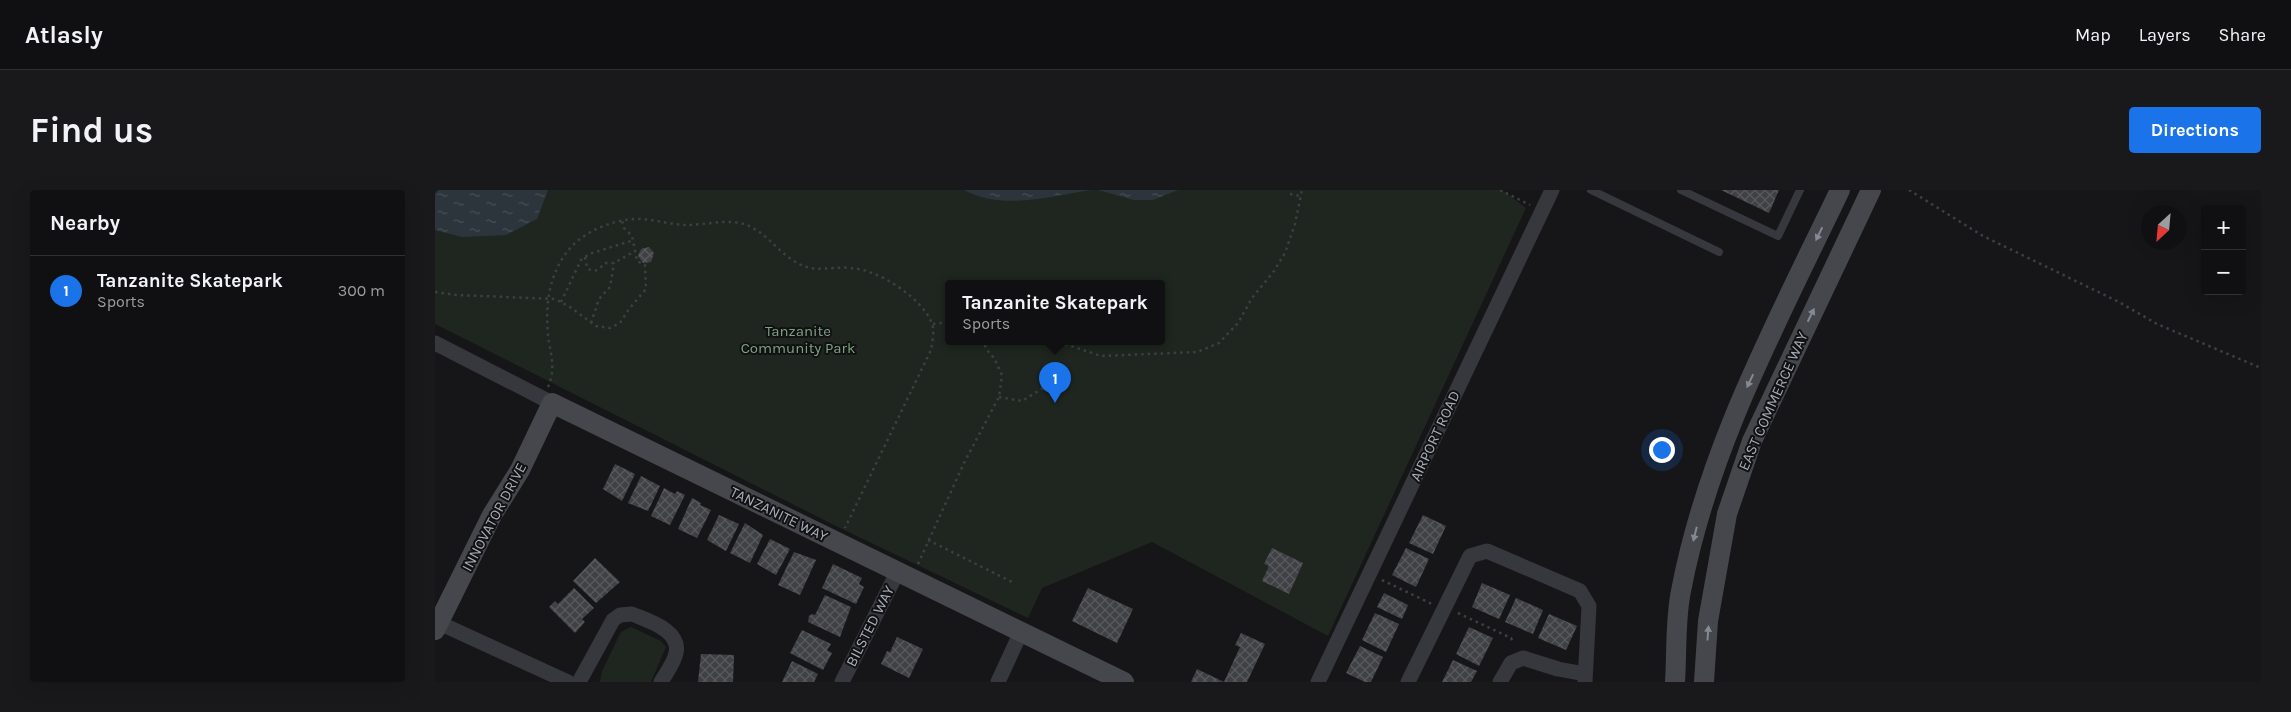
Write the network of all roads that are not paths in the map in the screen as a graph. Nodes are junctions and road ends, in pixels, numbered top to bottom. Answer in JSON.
{"nodes":[{"id":1,"x":1553,"y":190,"type":"edge"},
{"id":2,"x":1591,"y":190,"type":"edge"},
{"id":3,"x":1681,"y":190,"type":"edge"},
{"id":4,"x":1800,"y":190,"type":"edge"},
{"id":5,"x":1840,"y":190,"type":"edge"},
{"id":6,"x":1871,"y":190,"type":"edge"},
{"id":7,"x":1719,"y":252,"type":"dead end"},
{"id":8,"x":435,"y":343,"type":"edge"},
{"id":9,"x":550,"y":395,"type":"junction"},
{"id":10,"x":907,"y":569,"type":"junction"},
{"id":11,"x":436,"y":625,"type":"edge"},
{"id":12,"x":1021,"y":632,"type":"junction"},
{"id":13,"x":1585,"y":678,"type":"edge"},
{"id":14,"x":568,"y":682,"type":"edge"},
{"id":15,"x":579,"y":682,"type":"edge"},
{"id":16,"x":661,"y":682,"type":"edge"},
{"id":17,"x":842,"y":682,"type":"edge"},
{"id":18,"x":998,"y":682,"type":"edge"},
{"id":19,"x":1125,"y":682,"type":"edge"},
{"id":20,"x":1318,"y":682,"type":"edge"},
{"id":21,"x":1408,"y":682,"type":"edge"},
{"id":22,"x":1500,"y":682,"type":"edge"},
{"id":23,"x":1675,"y":682,"type":"edge"},
{"id":24,"x":1704,"y":682,"type":"edge"}],
"edges":[{"from":1,"to":20,"type":"street","name":"AIRPORT ROAD"},
{"from":2,"to":7,"type":"lane"},
{"from":3,"to":4,"type":"lane"},
{"from":5,"to":23,"type":"main road","name":"EAST COMMERCE WAY","one_way":true},
{"from":24,"to":6,"type":"main road","name":"EAST COMMERCE WAY","one_way":true},
{"from":8,"to":9,"type":"street","name":"TANZANITE WAY"},
{"from":9,"to":10,"type":"main road","name":"TANZANITE WAY"},
{"from":9,"to":11,"type":"main road","name":"INNOVATOR DRIVE"},
{"from":10,"to":12,"type":"main road","name":"TANZANITE WAY"},
{"from":10,"to":17,"type":"street","name":"BILSTED WAY"},
{"from":11,"to":14,"type":"street"},
{"from":12,"to":18,"type":"street"},
{"from":12,"to":19,"type":"main road","name":"TANZANITE WAY"},
{"from":13,"to":21,"type":"street"},
{"from":13,"to":22,"type":"street"},
{"from":15,"to":16,"type":"street"}]}
